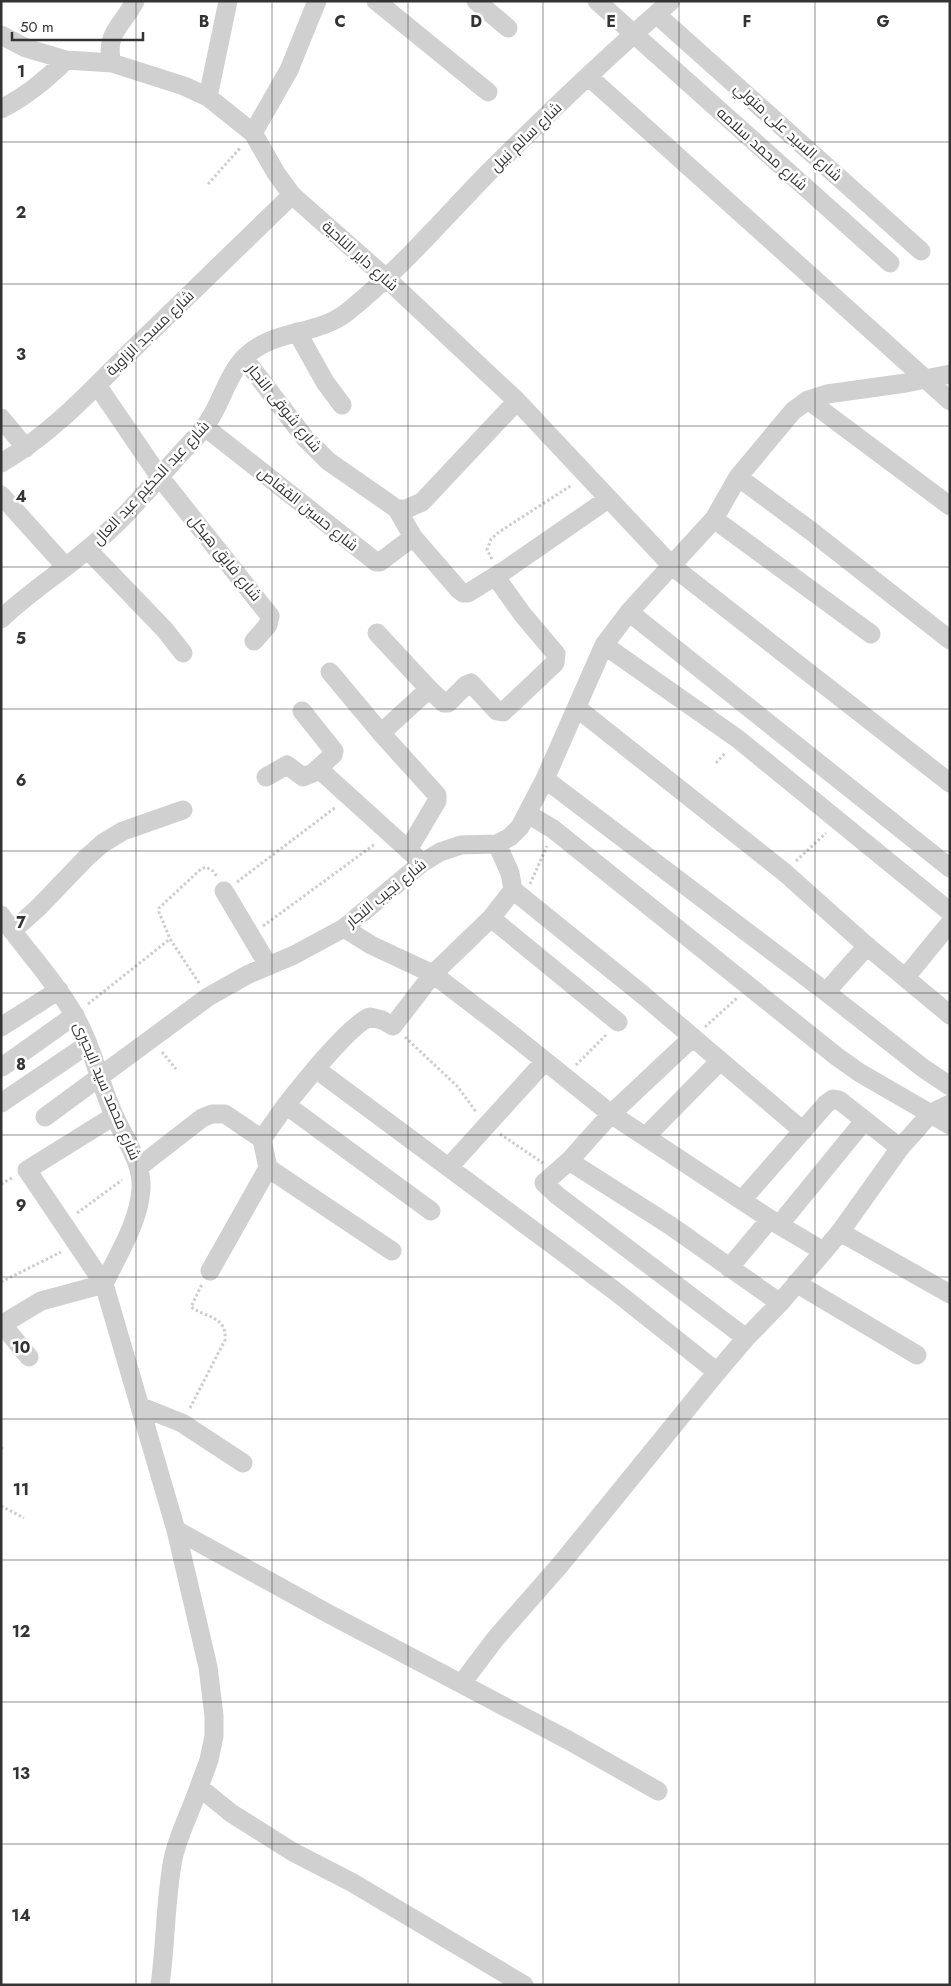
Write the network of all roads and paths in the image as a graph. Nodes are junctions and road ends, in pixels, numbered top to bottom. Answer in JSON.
{"nodes":[{"id":1,"x":135,"y":1,"type":"edge"},
{"id":2,"x":228,"y":1,"type":"edge"},
{"id":3,"x":316,"y":1,"type":"edge"},
{"id":4,"x":376,"y":1,"type":"edge"},
{"id":5,"x":476,"y":1,"type":"edge"},
{"id":6,"x":597,"y":1,"type":"edge"},
{"id":7,"x":671,"y":1,"type":"edge"},
{"id":8,"x":656,"y":14,"type":"junction"},
{"id":9,"x":508,"y":28,"type":"dead end"},
{"id":10,"x":635,"y":34,"type":"junction"},
{"id":11,"x":1,"y":35,"type":"edge"},
{"id":12,"x":66,"y":60,"type":"junction"},
{"id":13,"x":112,"y":63,"type":"junction"},
{"id":14,"x":589,"y":77,"type":"junction"},
{"id":15,"x":488,"y":92,"type":"dead end"},
{"id":16,"x":208,"y":97,"type":"junction"},
{"id":17,"x":1,"y":109,"type":"edge"},
{"id":18,"x":253,"y":133,"type":"junction"},
{"id":19,"x":208,"y":184,"type":"dead end"},
{"id":20,"x":292,"y":195,"type":"junction"},
{"id":21,"x":921,"y":251,"type":"dead end"},
{"id":22,"x":890,"y":264,"type":"dead end"},
{"id":23,"x":386,"y":278,"type":"junction"},
{"id":24,"x":297,"y":332,"type":"junction"},
{"id":25,"x":244,"y":358,"type":"junction"},
{"id":26,"x":950,"y":374,"type":"edge"},
{"id":27,"x":925,"y":379,"type":"junction"},
{"id":28,"x":97,"y":385,"type":"junction"},
{"id":29,"x":808,"y":400,"type":"junction"},
{"id":30,"x":517,"y":401,"type":"junction"},
{"id":31,"x":950,"y":401,"type":"edge"},
{"id":32,"x":342,"y":405,"type":"dead end"},
{"id":33,"x":1,"y":418,"type":"edge"},
{"id":34,"x":205,"y":427,"type":"junction"},
{"id":35,"x":26,"y":448,"type":"junction"},
{"id":36,"x":1,"y":463,"type":"edge"},
{"id":37,"x":159,"y":476,"type":"junction"},
{"id":38,"x":587,"y":476,"type":"junction"},
{"id":39,"x":738,"y":477,"type":"junction"},
{"id":40,"x":1,"y":495,"type":"edge"},
{"id":41,"x":608,"y":498,"type":"junction"},
{"id":42,"x":950,"y":506,"type":"edge"},
{"id":43,"x":397,"y":509,"type":"junction"},
{"id":44,"x":714,"y":519,"type":"junction"},
{"id":45,"x":413,"y":537,"type":"junction"},
{"id":46,"x":88,"y":550,"type":"junction"},
{"id":47,"x":65,"y":566,"type":"junction"},
{"id":48,"x":672,"y":566,"type":"junction"},
{"id":49,"x":500,"y":572,"type":"junction"},
{"id":50,"x":629,"y":612,"type":"junction"},
{"id":51,"x":1,"y":619,"type":"edge"},
{"id":52,"x":377,"y":633,"type":"dead end"},
{"id":53,"x":871,"y":634,"type":"dead end"},
{"id":54,"x":950,"y":640,"type":"edge"},
{"id":55,"x":254,"y":641,"type":"dead end"},
{"id":56,"x":604,"y":645,"type":"junction"},
{"id":57,"x":183,"y":653,"type":"dead end"},
{"id":58,"x":330,"y":672,"type":"dead end"},
{"id":59,"x":430,"y":690,"type":"junction"},
{"id":60,"x":577,"y":708,"type":"junction"},
{"id":61,"x":302,"y":711,"type":"dead end"},
{"id":62,"x":761,"y":718,"type":"junction"},
{"id":63,"x":381,"y":733,"type":"junction"},
{"id":64,"x":738,"y":739,"type":"junction"},
{"id":65,"x":315,"y":771,"type":"junction"},
{"id":66,"x":266,"y":777,"type":"dead end"},
{"id":67,"x":546,"y":778,"type":"junction"},
{"id":68,"x":950,"y":783,"type":"edge"},
{"id":69,"x":351,"y":797,"type":"junction"},
{"id":70,"x":183,"y":810,"type":"dead end"},
{"id":71,"x":528,"y":814,"type":"junction"},
{"id":72,"x":838,"y":822,"type":"junction"},
{"id":73,"x":553,"y":829,"type":"junction"},
{"id":74,"x":389,"y":833,"type":"junction"},
{"id":75,"x":497,"y":844,"type":"junction"},
{"id":76,"x":415,"y":856,"type":"junction"},
{"id":77,"x":950,"y":868,"type":"edge"},
{"id":78,"x":784,"y":872,"type":"junction"},
{"id":79,"x":224,"y":891,"type":"junction"},
{"id":80,"x":518,"y":894,"type":"junction"},
{"id":81,"x":948,"y":909,"type":"edge"},
{"id":82,"x":1,"y":915,"type":"edge"},
{"id":83,"x":491,"y":918,"type":"junction"},
{"id":84,"x":344,"y":928,"type":"junction"},
{"id":85,"x":12,"y":931,"type":"junction"},
{"id":86,"x":250,"y":936,"type":"junction"},
{"id":87,"x":170,"y":939,"type":"junction"},
{"id":88,"x":867,"y":946,"type":"junction"},
{"id":89,"x":268,"y":965,"type":"junction"},
{"id":90,"x":433,"y":974,"type":"junction"},
{"id":91,"x":905,"y":978,"type":"junction"},
{"id":92,"x":751,"y":986,"type":"junction"},
{"id":93,"x":59,"y":990,"type":"junction"},
{"id":94,"x":826,"y":992,"type":"junction"},
{"id":95,"x":208,"y":997,"type":"junction"},
{"id":96,"x":75,"y":1015,"type":"junction"},
{"id":97,"x":950,"y":1015,"type":"edge"},
{"id":98,"x":618,"y":1022,"type":"joint"},
{"id":99,"x":393,"y":1026,"type":"junction"},
{"id":100,"x":1,"y":1027,"type":"edge"},
{"id":101,"x":693,"y":1037,"type":"junction"},
{"id":102,"x":87,"y":1045,"type":"junction"},
{"id":103,"x":545,"y":1061,"type":"junction"},
{"id":104,"x":720,"y":1061,"type":"junction"},
{"id":105,"x":2,"y":1067,"type":"edge"},
{"id":106,"x":316,"y":1069,"type":"junction"},
{"id":107,"x":100,"y":1076,"type":"junction"},
{"id":108,"x":566,"y":1077,"type":"junction"},
{"id":109,"x":950,"y":1086,"type":"edge"},
{"id":110,"x":1,"y":1103,"type":"edge"},
{"id":111,"x":950,"y":1104,"type":"edge"},
{"id":112,"x":286,"y":1105,"type":"junction"},
{"id":113,"x":931,"y":1113,"type":"junction"},
{"id":114,"x":611,"y":1114,"type":"junction"},
{"id":115,"x":114,"y":1116,"type":"junction"},
{"id":116,"x":45,"y":1117,"type":"dead end"},
{"id":117,"x":864,"y":1120,"type":"junction"},
{"id":118,"x":486,"y":1125,"type":"junction"},
{"id":119,"x":950,"y":1125,"type":"edge"},
{"id":120,"x":803,"y":1131,"type":"junction"},
{"id":121,"x":646,"y":1136,"type":"junction"},
{"id":122,"x":262,"y":1139,"type":"junction"},
{"id":123,"x":900,"y":1148,"type":"junction"},
{"id":124,"x":562,"y":1166,"type":"junction"},
{"id":125,"x":139,"y":1167,"type":"junction"},
{"id":126,"x":449,"y":1167,"type":"junction"},
{"id":127,"x":268,"y":1168,"type":"junction"},
{"id":128,"x":742,"y":1200,"type":"junction"},
{"id":129,"x":431,"y":1211,"type":"dead end"},
{"id":130,"x":774,"y":1222,"type":"junction"},
{"id":131,"x":64,"y":1223,"type":"junction"},
{"id":132,"x":840,"y":1232,"type":"junction"},
{"id":133,"x":77,"y":1244,"type":"junction"},
{"id":134,"x":392,"y":1250,"type":"dead end"},
{"id":135,"x":823,"y":1252,"type":"junction"},
{"id":136,"x":729,"y":1268,"type":"junction"},
{"id":137,"x":210,"y":1271,"type":"joint"},
{"id":138,"x":1,"y":1282,"type":"edge"},
{"id":139,"x":796,"y":1283,"type":"junction"},
{"id":140,"x":104,"y":1284,"type":"junction"},
{"id":141,"x":950,"y":1294,"type":"edge"},
{"id":142,"x":780,"y":1303,"type":"junction"},
{"id":143,"x":2,"y":1324,"type":"edge"},
{"id":144,"x":746,"y":1338,"type":"junction"},
{"id":145,"x":917,"y":1355,"type":"dead end"},
{"id":146,"x":29,"y":1357,"type":"dead end"},
{"id":147,"x":717,"y":1372,"type":"junction"},
{"id":148,"x":142,"y":1407,"type":"junction"},
{"id":149,"x":182,"y":1423,"type":"junction"},
{"id":150,"x":244,"y":1464,"type":"dead end"},
{"id":151,"x":1,"y":1506,"type":"edge"},
{"id":152,"x":24,"y":1518,"type":"dead end"},
{"id":153,"x":176,"y":1530,"type":"junction"},
{"id":154,"x":462,"y":1683,"type":"junction"},
{"id":155,"x":199,"y":1787,"type":"junction"},
{"id":156,"x":658,"y":1791,"type":"dead end"},
{"id":157,"x":160,"y":1985,"type":"edge"},
{"id":158,"x":524,"y":1985,"type":"edge"}],
"edges":[{"from":1,"to":13,"type":"street"},
{"from":2,"to":16,"type":"street"},
{"from":3,"to":18,"type":"street"},
{"from":4,"to":15,"type":"street"},
{"from":5,"to":9,"type":"street"},
{"from":6,"to":10,"type":"street","name":"شارع محمد سلامه"},
{"from":7,"to":8,"type":"street","name":"شارع سالم نبيل"},
{"from":8,"to":10,"type":"street","name":"شارع سالم نبيل"},
{"from":8,"to":21,"type":"street","name":"شارع السيد على متولي"},
{"from":10,"to":14,"type":"street","name":"شارع سالم نبيل"},
{"from":10,"to":22,"type":"street","name":"شارع محمد سلامه"},
{"from":11,"to":12,"type":"street","name":"شارع داير الناحية"},
{"from":12,"to":13,"type":"street","name":"شارع داير الناحية"},
{"from":12,"to":17,"type":"street"},
{"from":13,"to":16,"type":"street","name":"شارع داير الناحية"},
{"from":14,"to":23,"type":"street","name":"شارع سالم نبيل"},
{"from":14,"to":27,"type":"street"},
{"from":16,"to":18,"type":"street","name":"شارع داير الناحية"},
{"from":18,"to":19,"type":"path"},
{"from":18,"to":20,"type":"street","name":"شارع داير الناحية"},
{"from":20,"to":23,"type":"street","name":"شارع داير الناحية"},
{"from":20,"to":28,"type":"street","name":"شارع مسجد الزاوية"},
{"from":23,"to":24,"type":"street","name":"شارع عبد الحكيم عبد العال"},
{"from":23,"to":30,"type":"street","name":"شارع داير الناحية"},
{"from":24,"to":25,"type":"street","name":"شارع عبد الحكيم عبد العال"},
{"from":24,"to":32,"type":"street"},
{"from":25,"to":34,"type":"street","name":"شارع عبد الحكيم عبد العال"},
{"from":25,"to":43,"type":"street","name":"شارع شوقى النجار"},
{"from":26,"to":27,"type":"street"},
{"from":27,"to":29,"type":"street"},
{"from":27,"to":31,"type":"street"},
{"from":28,"to":35,"type":"street","name":"شارع مسجد الزاوية"},
{"from":28,"to":37,"type":"street"},
{"from":29,"to":39,"type":"street"},
{"from":29,"to":42,"type":"street"},
{"from":30,"to":38,"type":"street","name":"شارع داير الناحية"},
{"from":30,"to":43,"type":"street"},
{"from":33,"to":35,"type":"street"},
{"from":34,"to":37,"type":"street","name":"شارع عبد الحكيم عبد العال"},
{"from":34,"to":45,"type":"street","name":"شارع حسين القفاص"},
{"from":35,"to":36,"type":"street","name":"شارع مسجد الزاوية"},
{"from":37,"to":46,"type":"street","name":"شارع عبد الحكيم عبد العال"},
{"from":37,"to":55,"type":"street","name":"شارع فايق هيكل"},
{"from":38,"to":41,"type":"street","name":"شارع داير الناحية"},
{"from":38,"to":49,"type":"path"},
{"from":39,"to":44,"type":"street"},
{"from":39,"to":54,"type":"street"},
{"from":40,"to":47,"type":"street"},
{"from":41,"to":48,"type":"street","name":"شارع داير الناحية"},
{"from":41,"to":49,"type":"street"},
{"from":43,"to":45,"type":"street"},
{"from":44,"to":48,"type":"street"},
{"from":44,"to":53,"type":"street"},
{"from":45,"to":49,"type":"street"},
{"from":46,"to":47,"type":"street","name":"شارع عبد الحكيم عبد العال"},
{"from":46,"to":57,"type":"street"},
{"from":47,"to":51,"type":"street","name":"شارع عبد الحكيم عبد العال"},
{"from":48,"to":50,"type":"street"},
{"from":48,"to":68,"type":"street","name":"شارع داير الناحية"},
{"from":49,"to":59,"type":"street"},
{"from":50,"to":56,"type":"street"},
{"from":50,"to":62,"type":"street"},
{"from":52,"to":59,"type":"street"},
{"from":56,"to":60,"type":"street"},
{"from":56,"to":64,"type":"street"},
{"from":58,"to":63,"type":"street"},
{"from":59,"to":63,"type":"street"},
{"from":60,"to":67,"type":"street"},
{"from":60,"to":78,"type":"street"},
{"from":61,"to":65,"type":"street"},
{"from":62,"to":64,"type":"street"},
{"from":62,"to":77,"type":"street"},
{"from":63,"to":76,"type":"street"},
{"from":64,"to":72,"type":"street"},
{"from":65,"to":66,"type":"street"},
{"from":65,"to":69,"type":"street"},
{"from":67,"to":71,"type":"street"},
{"from":67,"to":94,"type":"street"},
{"from":69,"to":74,"type":"street"},
{"from":69,"to":79,"type":"path"},
{"from":70,"to":85,"type":"street"},
{"from":71,"to":73,"type":"street"},
{"from":71,"to":75,"type":"street"},
{"from":72,"to":78,"type":"path"},
{"from":72,"to":81,"type":"street"},
{"from":73,"to":80,"type":"path"},
{"from":73,"to":92,"type":"street"},
{"from":74,"to":76,"type":"street"},
{"from":74,"to":86,"type":"path"},
{"from":75,"to":76,"type":"street","name":"شارع نجيب النجار"},
{"from":75,"to":80,"type":"street"},
{"from":76,"to":84,"type":"street","name":"شارع نجيب النجار"},
{"from":78,"to":88,"type":"street"},
{"from":79,"to":86,"type":"street"},
{"from":79,"to":87,"type":"path"},
{"from":80,"to":83,"type":"street"},
{"from":80,"to":101,"type":"street"},
{"from":81,"to":91,"type":"street"},
{"from":82,"to":85,"type":"street","name":"شارع محمد سيد البحيرى"},
{"from":83,"to":90,"type":"street"},
{"from":83,"to":98,"type":"street"},
{"from":84,"to":89,"type":"street","name":"شارع نجيب النجار"},
{"from":84,"to":90,"type":"street"},
{"from":85,"to":93,"type":"street","name":"شارع محمد سيد البحيرى"},
{"from":86,"to":89,"type":"street"},
{"from":87,"to":95,"type":"path"},
{"from":87,"to":96,"type":"path"},
{"from":88,"to":91,"type":"street"},
{"from":88,"to":94,"type":"street"},
{"from":89,"to":95,"type":"street","name":"شارع نجيب النجار"},
{"from":90,"to":99,"type":"street"},
{"from":90,"to":103,"type":"street"},
{"from":91,"to":97,"type":"street"},
{"from":92,"to":101,"type":"path"},
{"from":92,"to":113,"type":"street"},
{"from":93,"to":96,"type":"street","name":"شارع محمد سيد البحيرى"},
{"from":93,"to":100,"type":"street"},
{"from":94,"to":109,"type":"street"},
{"from":95,"to":107,"type":"street","name":"شارع نجيب النجار"},
{"from":96,"to":102,"type":"street","name":"شارع محمد سيد البحيرى"},
{"from":96,"to":105,"type":"street"},
{"from":98,"to":108,"type":"path"},
{"from":99,"to":106,"type":"street"},
{"from":99,"to":118,"type":"path"},
{"from":101,"to":104,"type":"street"},
{"from":101,"to":114,"type":"street"},
{"from":102,"to":107,"type":"street","name":"شارع محمد سيد البحيرى"},
{"from":102,"to":110,"type":"street"},
{"from":103,"to":108,"type":"street"},
{"from":103,"to":118,"type":"street"},
{"from":104,"to":120,"type":"street"},
{"from":104,"to":121,"type":"street"},
{"from":106,"to":112,"type":"street"},
{"from":106,"to":126,"type":"street"},
{"from":107,"to":115,"type":"street","name":"شارع محمد سيد البحيرى"},
{"from":107,"to":116,"type":"street","name":"شارع نجيب النجار"},
{"from":108,"to":114,"type":"street"},
{"from":111,"to":113,"type":"street"},
{"from":112,"to":122,"type":"street"},
{"from":112,"to":129,"type":"street"},
{"from":113,"to":119,"type":"street"},
{"from":113,"to":123,"type":"street"},
{"from":114,"to":121,"type":"street"},
{"from":114,"to":124,"type":"street"},
{"from":115,"to":125,"type":"street","name":"شارع محمد سيد البحيرى"},
{"from":115,"to":131,"type":"street"},
{"from":117,"to":120,"type":"street"},
{"from":117,"to":123,"type":"street"},
{"from":117,"to":130,"type":"street"},
{"from":118,"to":124,"type":"path"},
{"from":118,"to":126,"type":"street"},
{"from":120,"to":128,"type":"street"},
{"from":121,"to":128,"type":"street"},
{"from":122,"to":125,"type":"street"},
{"from":122,"to":127,"type":"street"},
{"from":123,"to":132,"type":"street"},
{"from":124,"to":136,"type":"street"},
{"from":124,"to":144,"type":"street"},
{"from":125,"to":131,"type":"path"},
{"from":125,"to":140,"type":"street","name":"شارع محمد سيد البحيرى"},
{"from":126,"to":147,"type":"street"},
{"from":127,"to":134,"type":"street"},
{"from":127,"to":137,"type":"street"},
{"from":128,"to":130,"type":"street"},
{"from":130,"to":135,"type":"street"},
{"from":130,"to":136,"type":"street"},
{"from":131,"to":133,"type":"street"},
{"from":132,"to":135,"type":"street"},
{"from":132,"to":141,"type":"street"},
{"from":133,"to":138,"type":"path"},
{"from":133,"to":140,"type":"street"},
{"from":135,"to":139,"type":"street"},
{"from":136,"to":142,"type":"street"},
{"from":137,"to":149,"type":"path"},
{"from":139,"to":142,"type":"street"},
{"from":139,"to":145,"type":"street"},
{"from":140,"to":143,"type":"street"},
{"from":140,"to":148,"type":"street"},
{"from":142,"to":144,"type":"street"},
{"from":143,"to":146,"type":"street"},
{"from":144,"to":147,"type":"street"},
{"from":147,"to":154,"type":"street"},
{"from":148,"to":149,"type":"street"},
{"from":148,"to":153,"type":"street"},
{"from":149,"to":150,"type":"street"},
{"from":151,"to":152,"type":"path"},
{"from":153,"to":154,"type":"street"},
{"from":153,"to":155,"type":"street"},
{"from":154,"to":156,"type":"street"},
{"from":155,"to":157,"type":"street"},
{"from":155,"to":158,"type":"street"}]}
